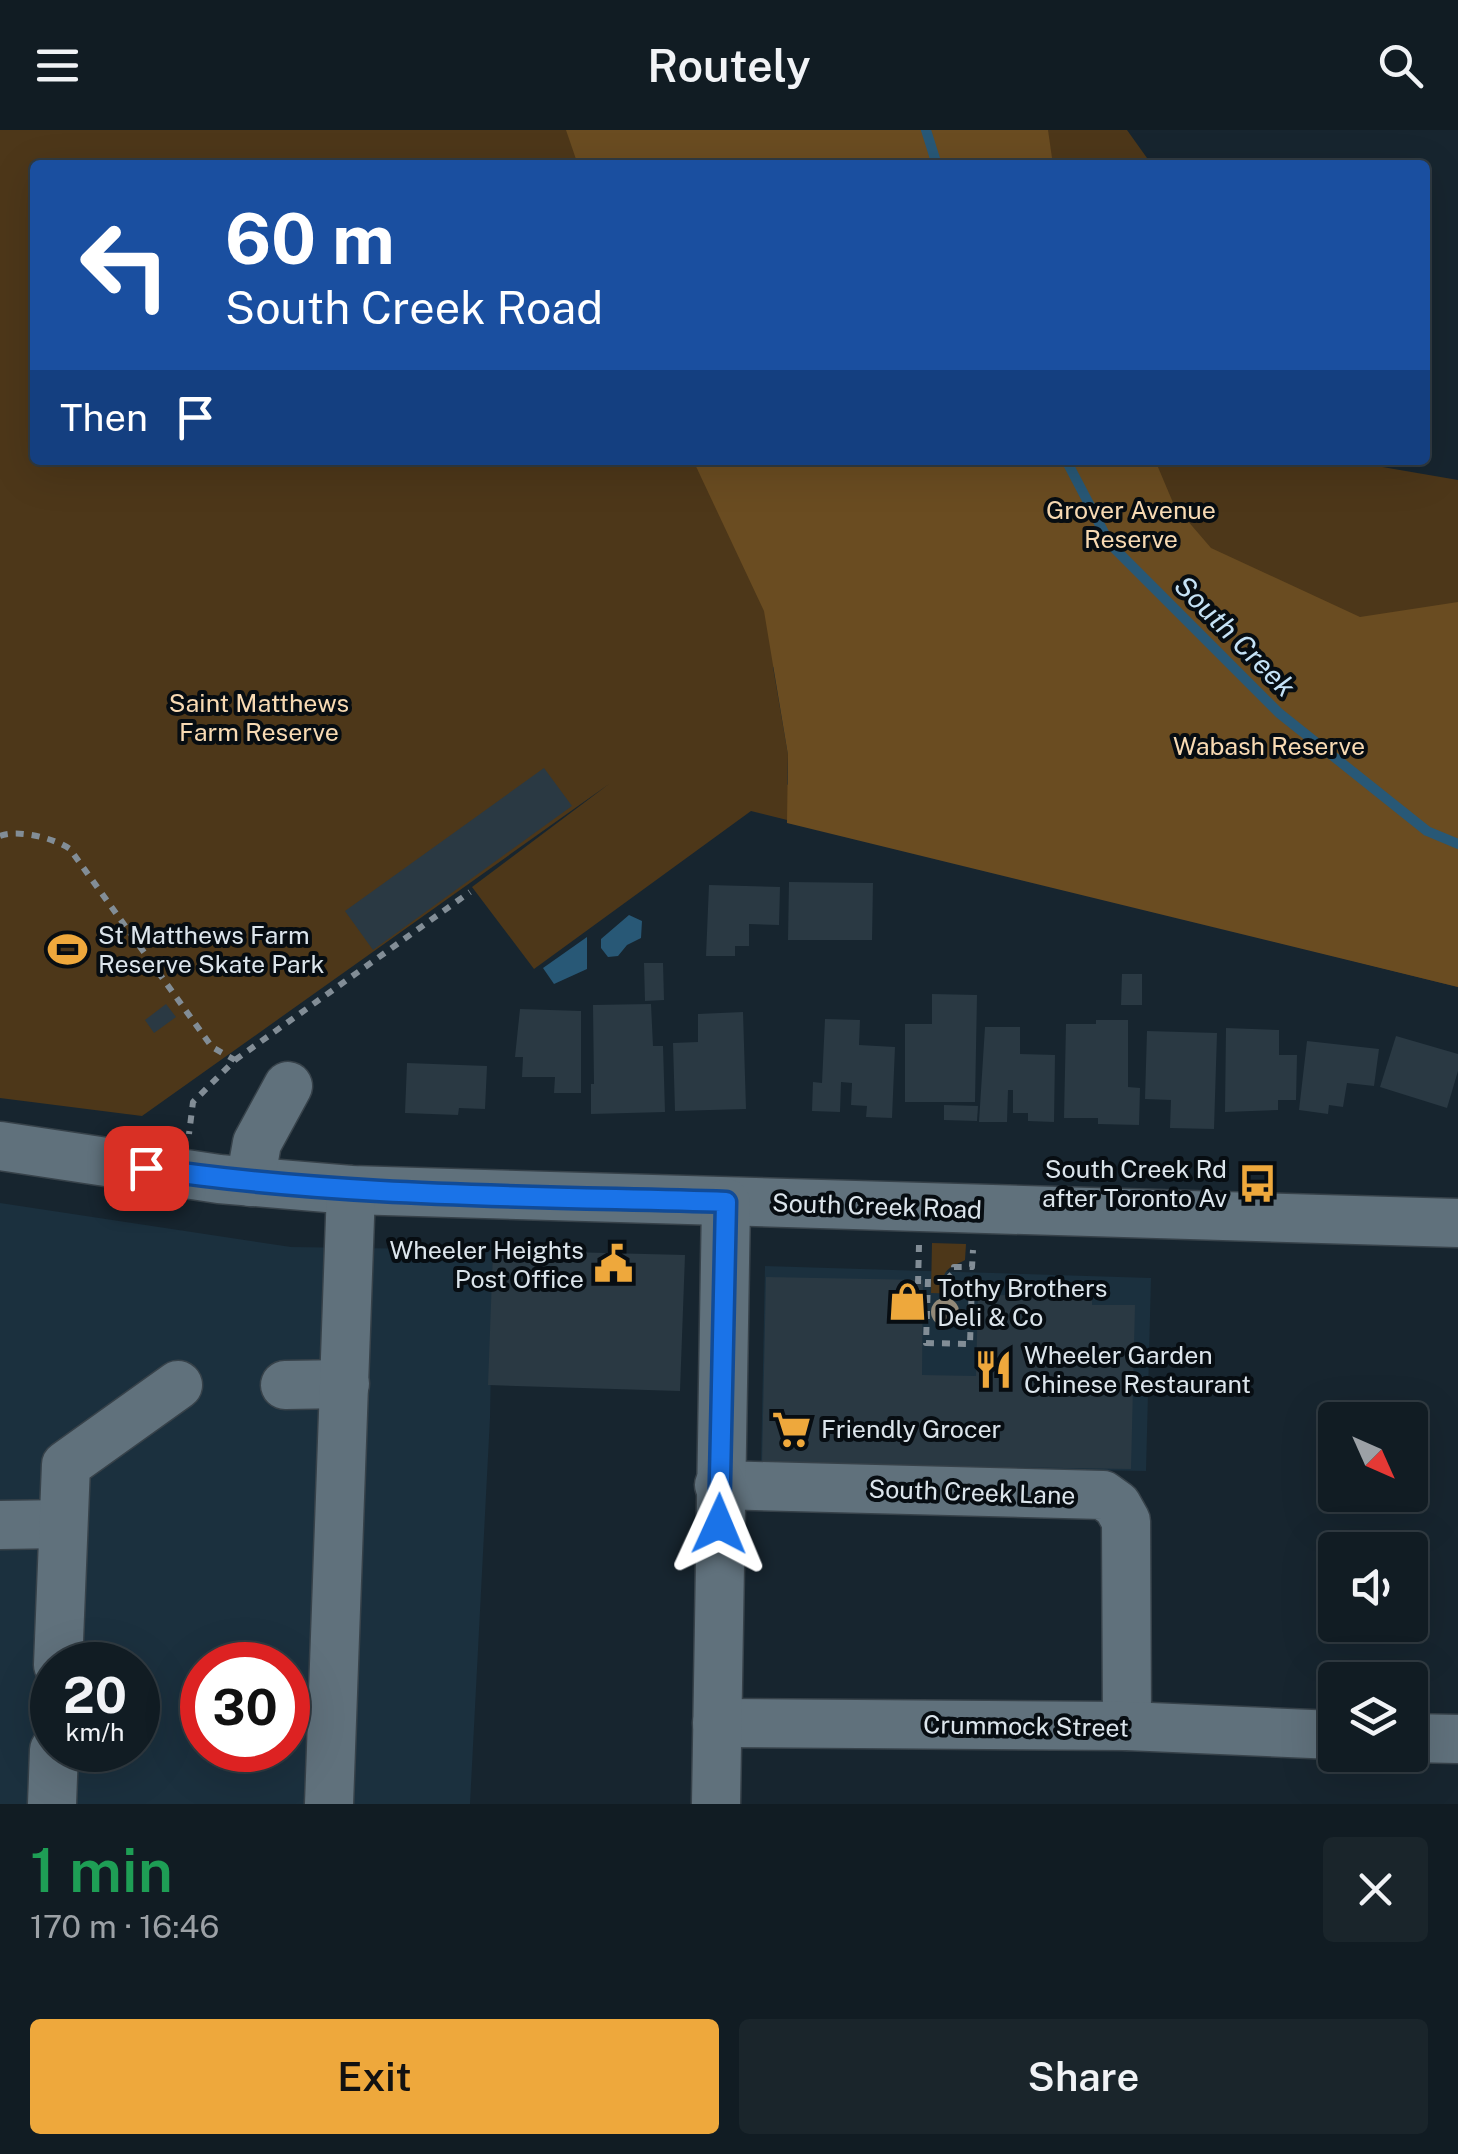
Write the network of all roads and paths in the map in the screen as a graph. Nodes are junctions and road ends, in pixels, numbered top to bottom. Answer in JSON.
{"nodes":[{"id":1,"x":0,"y":836,"type":"edge"},
{"id":2,"x":470,"y":892,"type":"dead end"},
{"id":3,"x":235,"y":1060,"type":"junction"},
{"id":4,"x":288,"y":1086,"type":"dead end"},
{"id":5,"x":189,"y":1134,"type":"dead end"},
{"id":6,"x":0,"y":1146,"type":"edge"},
{"id":7,"x":250,"y":1182,"type":"junction"},
{"id":8,"x":351,"y":1190,"type":"junction"},
{"id":9,"x":726,"y":1202,"type":"junction"},
{"id":10,"x":1458,"y":1223,"type":"edge"},
{"id":11,"x":919,"y":1245,"type":"dead end"},
{"id":12,"x":972,"y":1250,"type":"dead end"},
{"id":13,"x":928,"y":1280,"type":"dead end"},
{"id":14,"x":946,"y":1280,"type":"dead end"},
{"id":15,"x":972,"y":1281,"type":"dead end"},
{"id":16,"x":918,"y":1284,"type":"dead end"},
{"id":17,"x":345,"y":1384,"type":"junction"},
{"id":18,"x":178,"y":1385,"type":"dead end"},
{"id":19,"x":284,"y":1385,"type":"dead end"},
{"id":20,"x":719,"y":1485,"type":"junction"},
{"id":21,"x":64,"y":1524,"type":"junction"},
{"id":22,"x":0,"y":1525,"type":"edge"},
{"id":23,"x":59,"y":1642,"type":"edge"},
{"id":24,"x":718,"y":1723,"type":"junction"},
{"id":25,"x":1127,"y":1726,"type":"junction"},
{"id":26,"x":1318,"y":1733,"type":"edge"},
{"id":27,"x":1428,"y":1739,"type":"edge"},
{"id":28,"x":1458,"y":1740,"type":"edge"},
{"id":29,"x":53,"y":1772,"type":"edge"},
{"id":30,"x":52,"y":1804,"type":"edge"},
{"id":31,"x":329,"y":1804,"type":"edge"},
{"id":32,"x":716,"y":1804,"type":"edge"}],
"edges":[{"from":1,"to":3,"type":"path"},
{"from":2,"to":3,"type":"path"},
{"from":3,"to":5,"type":"path"},
{"from":4,"to":7,"type":"street"},
{"from":6,"to":7,"type":"street","name":"South Creek Road"},
{"from":7,"to":8,"type":"street","name":"South Creek Road"},
{"from":8,"to":9,"type":"street","name":"South Creek Road"},
{"from":8,"to":17,"type":"street"},
{"from":9,"to":10,"type":"street","name":"South Creek Road"},
{"from":9,"to":20,"type":"street"},
{"from":11,"to":16,"type":"path"},
{"from":12,"to":14,"type":"path"},
{"from":13,"to":15,"type":"path"},
{"from":17,"to":19,"type":"street"},
{"from":17,"to":31,"type":"street"},
{"from":18,"to":21,"type":"street"},
{"from":20,"to":24,"type":"street"},
{"from":20,"to":25,"type":"street","name":"South Creek Lane"},
{"from":21,"to":22,"type":"street"},
{"from":21,"to":23,"type":"street"},
{"from":24,"to":25,"type":"street","name":"Crummock Street"},
{"from":24,"to":32,"type":"street"},
{"from":25,"to":26,"type":"street","name":"Crummock Street"},
{"from":27,"to":28,"type":"street"},
{"from":29,"to":30,"type":"street"}]}
